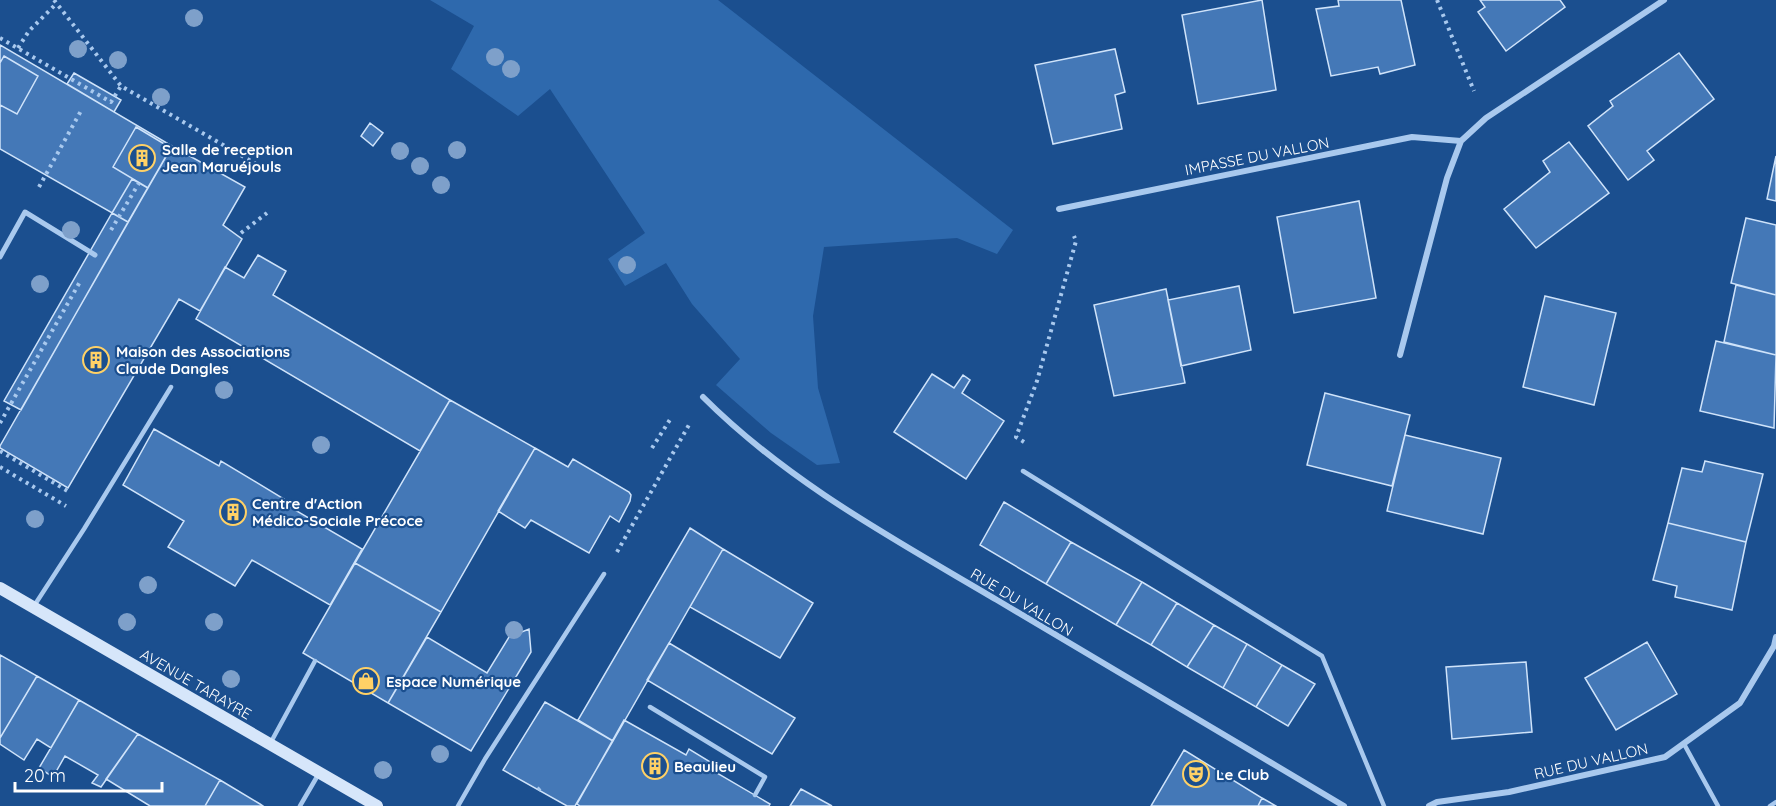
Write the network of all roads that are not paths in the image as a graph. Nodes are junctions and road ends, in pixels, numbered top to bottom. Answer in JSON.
{"nodes":[{"id":1,"x":1664,"y":0,"type":"edge"},
{"id":2,"x":1461,"y":141,"type":"junction"},
{"id":3,"x":1059,"y":209,"type":"road end"},
{"id":4,"x":95,"y":255,"type":"road end"},
{"id":5,"x":0,"y":257,"type":"edge"},
{"id":6,"x":1400,"y":355,"type":"dead end"},
{"id":7,"x":171,"y":387,"type":"dead end"},
{"id":8,"x":703,"y":397,"type":"dead end"},
{"id":9,"x":1023,"y":471,"type":"dead end"},
{"id":10,"x":604,"y":574,"type":"dead end"},
{"id":11,"x":0,"y":588,"type":"edge"},
{"id":12,"x":33,"y":607,"type":"junction"},
{"id":13,"x":1776,"y":637,"type":"edge"},
{"id":14,"x":315,"y":661,"type":"dead end"},
{"id":15,"x":650,"y":707,"type":"dead end"},
{"id":16,"x":269,"y":744,"type":"junction"},
{"id":17,"x":1684,"y":744,"type":"junction"},
{"id":18,"x":319,"y":773,"type":"junction"},
{"id":19,"x":755,"y":795,"type":"dead end"},
{"id":20,"x":1776,"y":802,"type":"edge"},
{"id":21,"x":300,"y":806,"type":"edge"},
{"id":22,"x":377,"y":806,"type":"edge"},
{"id":23,"x":458,"y":806,"type":"edge"},
{"id":24,"x":1344,"y":806,"type":"edge"},
{"id":25,"x":1384,"y":806,"type":"edge"},
{"id":26,"x":1429,"y":806,"type":"edge"},
{"id":27,"x":1718,"y":806,"type":"edge"},
{"id":28,"x":1770,"y":806,"type":"edge"}],
"edges":[{"from":1,"to":2,"type":"street"},
{"from":2,"to":3,"type":"street","name":"IMPASSE DU VALLON"},
{"from":2,"to":6,"type":"street"},
{"from":4,"to":5,"type":"street"},
{"from":7,"to":12,"type":"lane"},
{"from":8,"to":24,"type":"street","name":"RUE DU VALLON"},
{"from":9,"to":25,"type":"lane"},
{"from":10,"to":23,"type":"lane"},
{"from":11,"to":12,"type":"main road","name":"AVENUE TARAYRE"},
{"from":12,"to":16,"type":"main road","name":"AVENUE TARAYRE"},
{"from":13,"to":17,"type":"street","name":"RUE DU VALLON"},
{"from":14,"to":16,"type":"lane"},
{"from":15,"to":19,"type":"lane"},
{"from":16,"to":18,"type":"main road","name":"AVENUE TARAYRE"},
{"from":17,"to":26,"type":"street","name":"RUE DU VALLON"},
{"from":17,"to":27,"type":"lane"},
{"from":18,"to":21,"type":"lane"},
{"from":18,"to":22,"type":"main road","name":"AVENUE TARAYRE"},
{"from":20,"to":28,"type":"lane"}]}
